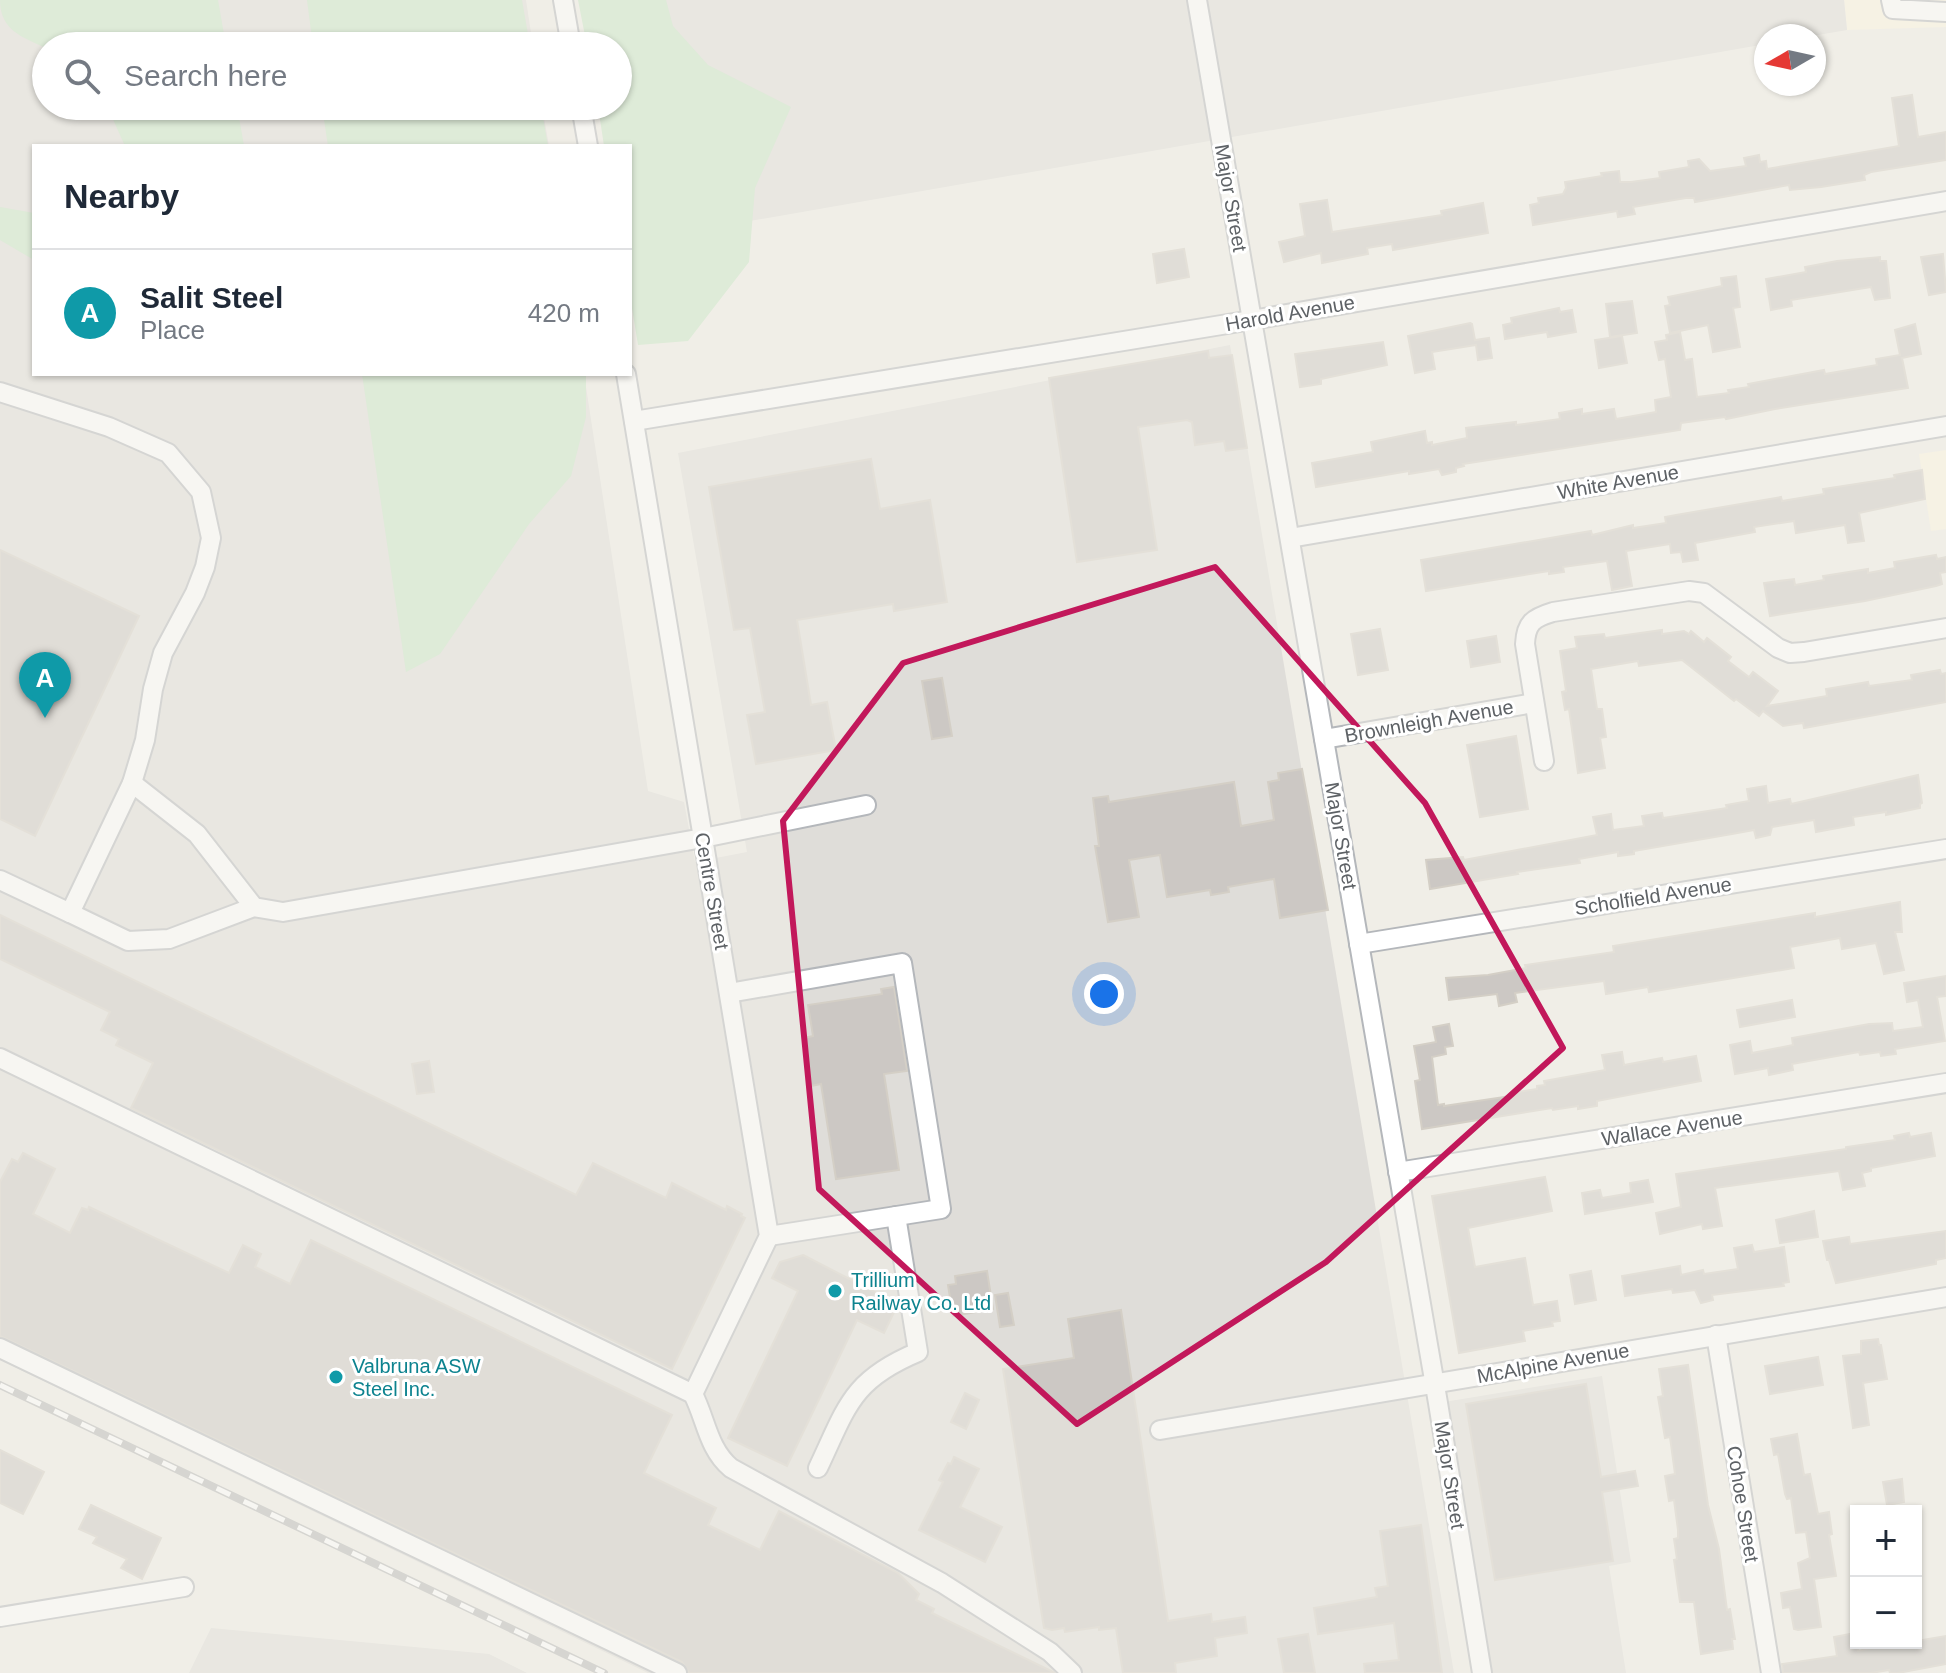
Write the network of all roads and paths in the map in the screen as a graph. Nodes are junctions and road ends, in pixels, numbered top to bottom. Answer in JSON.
{"nodes":[{"id":1,"x":563,"y":0,"type":"edge"},
{"id":2,"x":1197,"y":0,"type":"edge"},
{"id":3,"x":1891,"y":0,"type":"edge"},
{"id":4,"x":1946,"y":12,"type":"edge"},
{"id":5,"x":569,"y":32,"type":"edge"},
{"id":6,"x":583,"y":120,"type":"edge"},
{"id":7,"x":588,"y":144,"type":"edge"},
{"id":8,"x":1946,"y":201,"type":"edge"},
{"id":9,"x":1252,"y":320,"type":"junction"},
{"id":10,"x":626,"y":376,"type":"edge"},
{"id":11,"x":0,"y":392,"type":"edge"},
{"id":12,"x":634,"y":421,"type":"junction"},
{"id":13,"x":1946,"y":426,"type":"edge"},
{"id":14,"x":1290,"y":538,"type":"junction"},
{"id":15,"x":1946,"y":628,"type":"edge"},
{"id":16,"x":1534,"y":703,"type":"junction"},
{"id":17,"x":1324,"y":739,"type":"junction"},
{"id":18,"x":1544,"y":761,"type":"dead end"},
{"id":19,"x":132,"y":783,"type":"junction"},
{"id":20,"x":866,"y":805,"type":"dead end"},
{"id":21,"x":703,"y":838,"type":"junction"},
{"id":22,"x":1946,"y":849,"type":"edge"},
{"id":23,"x":0,"y":880,"type":"edge"},
{"id":24,"x":254,"y":907,"type":"junction"},
{"id":25,"x":70,"y":913,"type":"junction"},
{"id":26,"x":1359,"y":944,"type":"junction"},
{"id":27,"x":729,"y":993,"type":"junction"},
{"id":28,"x":0,"y":1058,"type":"edge"},
{"id":29,"x":1946,"y":1083,"type":"edge"},
{"id":30,"x":1398,"y":1172,"type":"junction"},
{"id":31,"x":896,"y":1216,"type":"junction"},
{"id":32,"x":766,"y":1244,"type":"junction"},
{"id":33,"x":1946,"y":1297,"type":"edge"},
{"id":34,"x":1716,"y":1335,"type":"junction"},
{"id":35,"x":0,"y":1348,"type":"edge"},
{"id":36,"x":1435,"y":1383,"type":"junction"},
{"id":37,"x":693,"y":1394,"type":"junction"},
{"id":38,"x":1160,"y":1430,"type":"dead end"},
{"id":39,"x":818,"y":1468,"type":"dead end"},
{"id":40,"x":184,"y":1587,"type":"dead end"},
{"id":41,"x":0,"y":1617,"type":"edge"},
{"id":42,"x":677,"y":1673,"type":"edge"},
{"id":43,"x":1072,"y":1673,"type":"edge"},
{"id":44,"x":1482,"y":1673,"type":"edge"},
{"id":45,"x":1771,"y":1673,"type":"edge"}],
"edges":[{"from":1,"to":5,"type":"street"},
{"from":2,"to":9,"type":"street","name":"Major Street"},
{"from":3,"to":4,"type":"street"},
{"from":6,"to":7,"type":"street"},
{"from":8,"to":9,"type":"street","name":"Harold Avenue"},
{"from":9,"to":12,"type":"street","name":"Harold Avenue"},
{"from":9,"to":14,"type":"street","name":"Major Street"},
{"from":10,"to":12,"type":"street","name":"Centre Street"},
{"from":11,"to":19,"type":"street"},
{"from":12,"to":21,"type":"street","name":"Centre Street"},
{"from":13,"to":14,"type":"street","name":"White Avenue"},
{"from":14,"to":17,"type":"street","name":"Major Street"},
{"from":15,"to":16,"type":"street"},
{"from":16,"to":17,"type":"street","name":"Brownleigh Avenue"},
{"from":16,"to":18,"type":"street"},
{"from":17,"to":26,"type":"street","name":"Major Street"},
{"from":19,"to":24,"type":"street"},
{"from":19,"to":25,"type":"street"},
{"from":20,"to":21,"type":"street"},
{"from":21,"to":24,"type":"street"},
{"from":21,"to":27,"type":"street","name":"Centre Street"},
{"from":22,"to":26,"type":"street","name":"Scholfield Avenue"},
{"from":23,"to":25,"type":"street"},
{"from":24,"to":25,"type":"street"},
{"from":26,"to":30,"type":"street","name":"Major Street"},
{"from":27,"to":31,"type":"street"},
{"from":27,"to":32,"type":"street","name":"Centre Street"},
{"from":28,"to":37,"type":"street"},
{"from":29,"to":30,"type":"street","name":"Wallace Avenue"},
{"from":30,"to":36,"type":"street","name":"Major Street"},
{"from":31,"to":32,"type":"street"},
{"from":31,"to":39,"type":"street"},
{"from":32,"to":37,"type":"street"},
{"from":33,"to":34,"type":"street","name":"McAlpine Avenue"},
{"from":34,"to":36,"type":"street","name":"McAlpine Avenue"},
{"from":34,"to":45,"type":"street","name":"Cohoe Street"},
{"from":35,"to":42,"type":"street"},
{"from":36,"to":38,"type":"street","name":"McAlpine Avenue"},
{"from":36,"to":44,"type":"street","name":"Major Street"},
{"from":37,"to":43,"type":"street"},
{"from":40,"to":41,"type":"street"}]}
